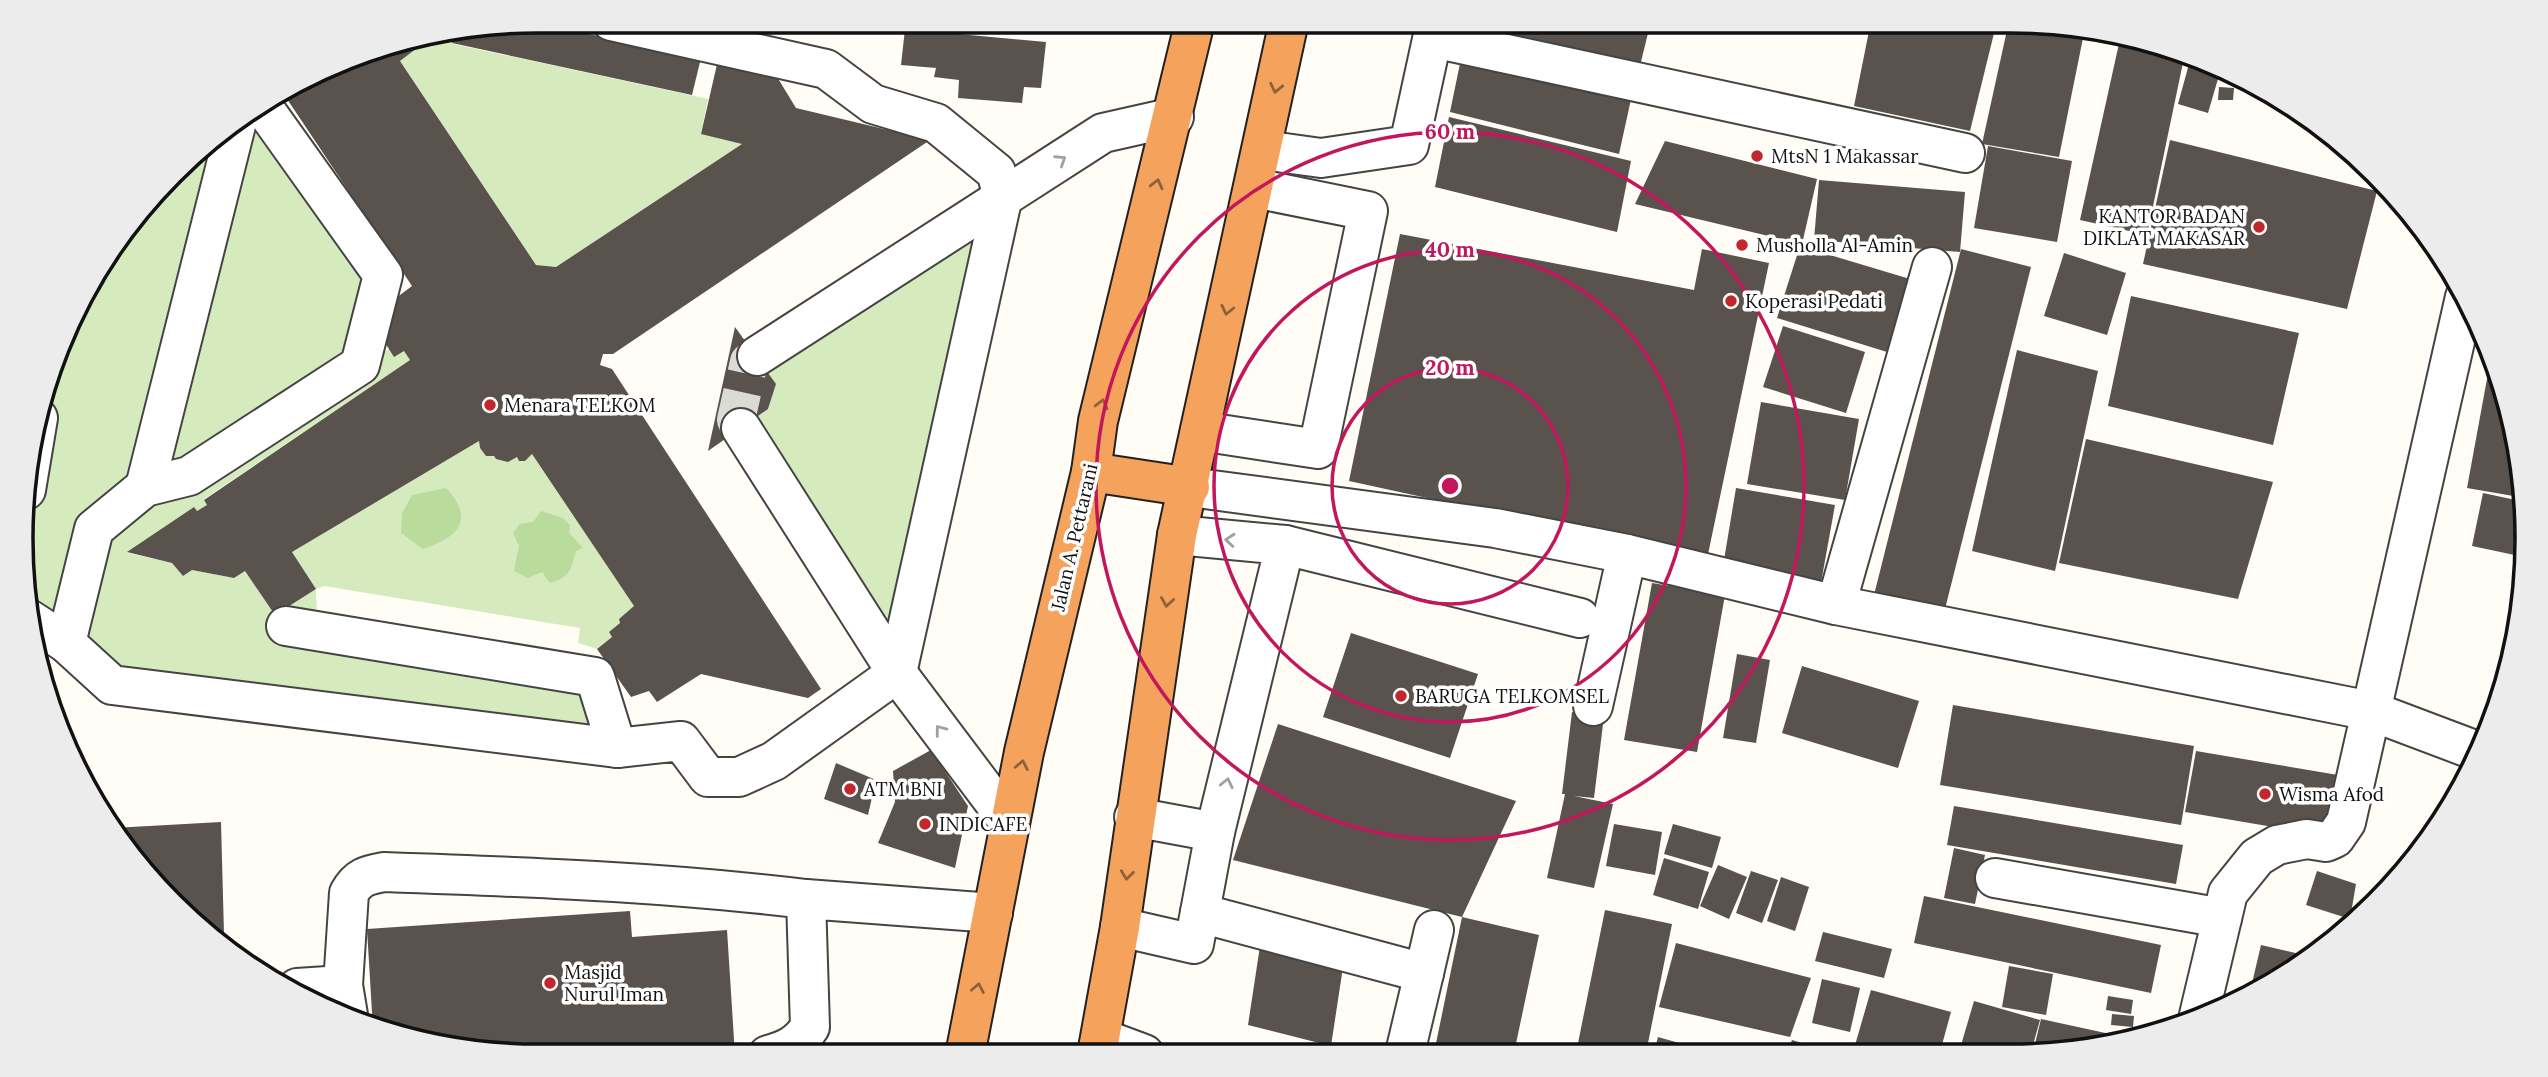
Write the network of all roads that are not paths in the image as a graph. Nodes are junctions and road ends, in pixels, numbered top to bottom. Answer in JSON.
{"nodes":[{"id":1,"x":665,"y":33,"type":"edge"},
{"id":2,"x":1192,"y":33,"type":"edge"},
{"id":3,"x":1287,"y":33,"type":"edge"},
{"id":4,"x":1433,"y":33,"type":"edge"},
{"id":5,"x":1451,"y":33,"type":"edge"},
{"id":6,"x":267,"y":112,"type":"edge"},
{"id":7,"x":1174,"y":117,"type":"junction"},
{"id":8,"x":233,"y":136,"type":"edge"},
{"id":9,"x":1263,"y":150,"type":"junction"},
{"id":10,"x":1965,"y":153,"type":"dead end"},
{"id":11,"x":1254,"y":188,"type":"junction"},
{"id":12,"x":1003,"y":196,"type":"junction"},
{"id":13,"x":1932,"y":267,"type":"dead end"},
{"id":14,"x":2462,"y":312,"type":"edge"},
{"id":15,"x":757,"y":356,"type":"tunnel mouth"},
{"id":16,"x":741,"y":428,"type":"tunnel mouth"},
{"id":17,"x":1200,"y":431,"type":"junction"},
{"id":18,"x":1091,"y":472,"type":"junction"},
{"id":19,"x":145,"y":487,"type":"junction"},
{"id":20,"x":1190,"y":487,"type":"junction"},
{"id":21,"x":1177,"y":535,"type":"junction"},
{"id":22,"x":1285,"y":545,"type":"junction"},
{"id":23,"x":1627,"y":554,"type":"junction"},
{"id":24,"x":1836,"y":605,"type":"junction"},
{"id":25,"x":1580,"y":618,"type":"dead end"},
{"id":26,"x":286,"y":626,"type":"dead end"},
{"id":27,"x":42,"y":627,"type":"edge"},
{"id":28,"x":66,"y":643,"type":"junction"},
{"id":29,"x":897,"y":673,"type":"junction"},
{"id":30,"x":1593,"y":706,"type":"dead end"},
{"id":31,"x":2371,"y":711,"type":"junction"},
{"id":32,"x":617,"y":748,"type":"junction"},
{"id":33,"x":2469,"y":748,"type":"edge"},
{"id":34,"x":1134,"y":817,"type":"junction"},
{"id":35,"x":1010,"y":823,"type":"junction"},
{"id":36,"x":1215,"y":832,"type":"junction"},
{"id":37,"x":1995,"y":878,"type":"dead end"},
{"id":38,"x":806,"y":899,"type":"junction"},
{"id":39,"x":993,"y":913,"type":"junction"},
{"id":40,"x":1200,"y":913,"type":"junction"},
{"id":41,"x":2222,"y":918,"type":"junction"},
{"id":42,"x":1120,"y":927,"type":"junction"},
{"id":43,"x":1434,"y":930,"type":"dead end"},
{"id":44,"x":1424,"y":973,"type":"junction"},
{"id":45,"x":318,"y":993,"type":"edge"},
{"id":46,"x":345,"y":1000,"type":"edge"},
{"id":47,"x":2201,"y":1006,"type":"edge"},
{"id":48,"x":795,"y":1044,"type":"edge"},
{"id":49,"x":966,"y":1044,"type":"edge"},
{"id":50,"x":1099,"y":1044,"type":"edge"},
{"id":51,"x":1407,"y":1044,"type":"edge"}],
"edges":[{"from":1,"to":12,"type":"street"},
{"from":2,"to":7,"type":"highway","name":"Jalan A. Pettarani"},
{"from":3,"to":9,"type":"highway","one_way":true},
{"from":4,"to":9,"type":"street"},
{"from":5,"to":10,"type":"street"},
{"from":6,"to":19,"type":"street"},
{"from":12,"to":7,"type":"street","one_way":true},
{"from":18,"to":7,"type":"highway","name":"Jalan A. Pettarani","one_way":true},
{"from":8,"to":19,"type":"street"},
{"from":9,"to":11,"type":"highway"},
{"from":11,"to":17,"type":"highway","one_way":true},
{"from":11,"to":17,"type":"street"},
{"from":12,"to":15,"type":"street"},
{"from":12,"to":29,"type":"street"},
{"from":13,"to":24,"type":"street"},
{"from":14,"to":31,"type":"street"},
{"from":16,"to":29,"type":"street"},
{"from":17,"to":20,"type":"highway"},
{"from":18,"to":20,"type":"highway"},
{"from":35,"to":18,"type":"highway","name":"Jalan A. Pettarani","one_way":true},
{"from":19,"to":28,"type":"street"},
{"from":20,"to":21,"type":"highway"},
{"from":20,"to":23,"type":"street"},
{"from":22,"to":21,"type":"street","one_way":true},
{"from":21,"to":34,"type":"highway","one_way":true},
{"from":22,"to":25,"type":"street"},
{"from":36,"to":22,"type":"street","one_way":true},
{"from":23,"to":24,"type":"street"},
{"from":23,"to":30,"type":"street"},
{"from":24,"to":31,"type":"street"},
{"from":26,"to":32,"type":"street"},
{"from":27,"to":28,"type":"street"},
{"from":28,"to":32,"type":"street"},
{"from":29,"to":32,"type":"street"},
{"from":35,"to":29,"type":"street","one_way":true},
{"from":31,"to":33,"type":"street"},
{"from":31,"to":41,"type":"street"},
{"from":34,"to":36,"type":"street"},
{"from":34,"to":42,"type":"highway","one_way":true},
{"from":35,"to":39,"type":"highway","name":"Jalan A. Pettarani"},
{"from":36,"to":40,"type":"street"},
{"from":37,"to":41,"type":"street"},
{"from":38,"to":39,"type":"street"},
{"from":38,"to":46,"type":"street"},
{"from":38,"to":48,"type":"street"},
{"from":49,"to":39,"type":"highway","name":"Jalan A. Pettarani","one_way":true},
{"from":40,"to":42,"type":"street"},
{"from":40,"to":44,"type":"street"},
{"from":41,"to":47,"type":"street"},
{"from":42,"to":50,"type":"highway"},
{"from":43,"to":44,"type":"street"},
{"from":44,"to":51,"type":"street"},
{"from":45,"to":46,"type":"street"}]}
